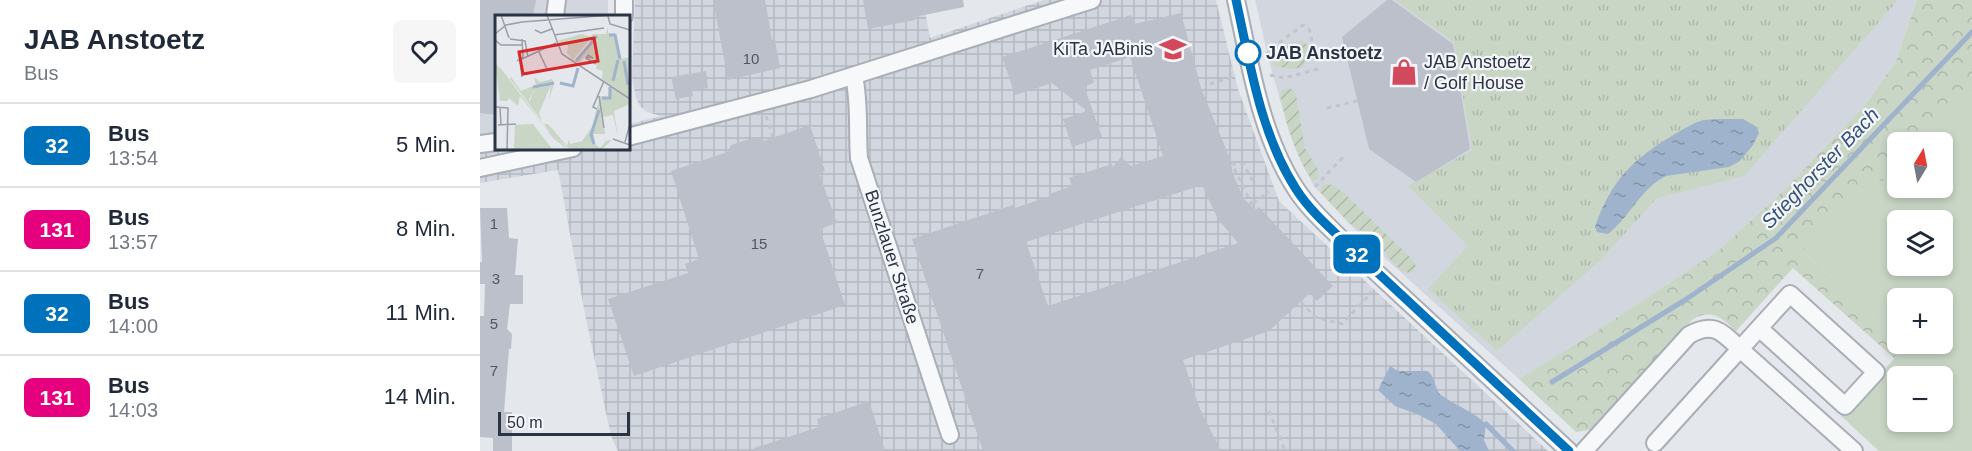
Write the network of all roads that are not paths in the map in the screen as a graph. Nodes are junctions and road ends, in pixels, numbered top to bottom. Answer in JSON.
{"nodes":[{"id":1,"x":557,"y":0,"type":"edge"},
{"id":2,"x":1092,"y":0,"type":"edge"},
{"id":3,"x":1236,"y":0,"type":"edge"},
{"id":4,"x":555,"y":15,"type":"edge"},
{"id":5,"x":854,"y":76,"type":"junction"},
{"id":6,"x":630,"y":132,"type":"edge"},
{"id":7,"x":495,"y":142,"type":"edge"},
{"id":8,"x":480,"y":144,"type":"edge"},
{"id":9,"x":564,"y":150,"type":"edge"},
{"id":10,"x":480,"y":168,"type":"edge"},
{"id":11,"x":1759,"y":328,"type":"junction"},
{"id":12,"x":1740,"y":349,"type":"junction"},
{"id":13,"x":950,"y":435,"type":"dead end"},
{"id":14,"x":1655,"y":443,"type":"dead end"},
{"id":15,"x":1569,"y":451,"type":"edge"},
{"id":16,"x":1584,"y":451,"type":"edge"},
{"id":17,"x":1854,"y":451,"type":"edge"}],
"edges":[{"from":1,"to":4,"type":"street"},
{"from":2,"to":5,"type":"street"},
{"from":3,"to":15,"type":"street"},
{"from":5,"to":6,"type":"street"},
{"from":5,"to":13,"type":"street","name":"Bunzlauer Straße"},
{"from":7,"to":8,"type":"street"},
{"from":9,"to":10,"type":"street"},
{"from":11,"to":11,"type":"street"},
{"from":11,"to":12,"type":"street"},
{"from":12,"to":14,"type":"street"},
{"from":12,"to":16,"type":"street"},
{"from":12,"to":17,"type":"street"}]}
